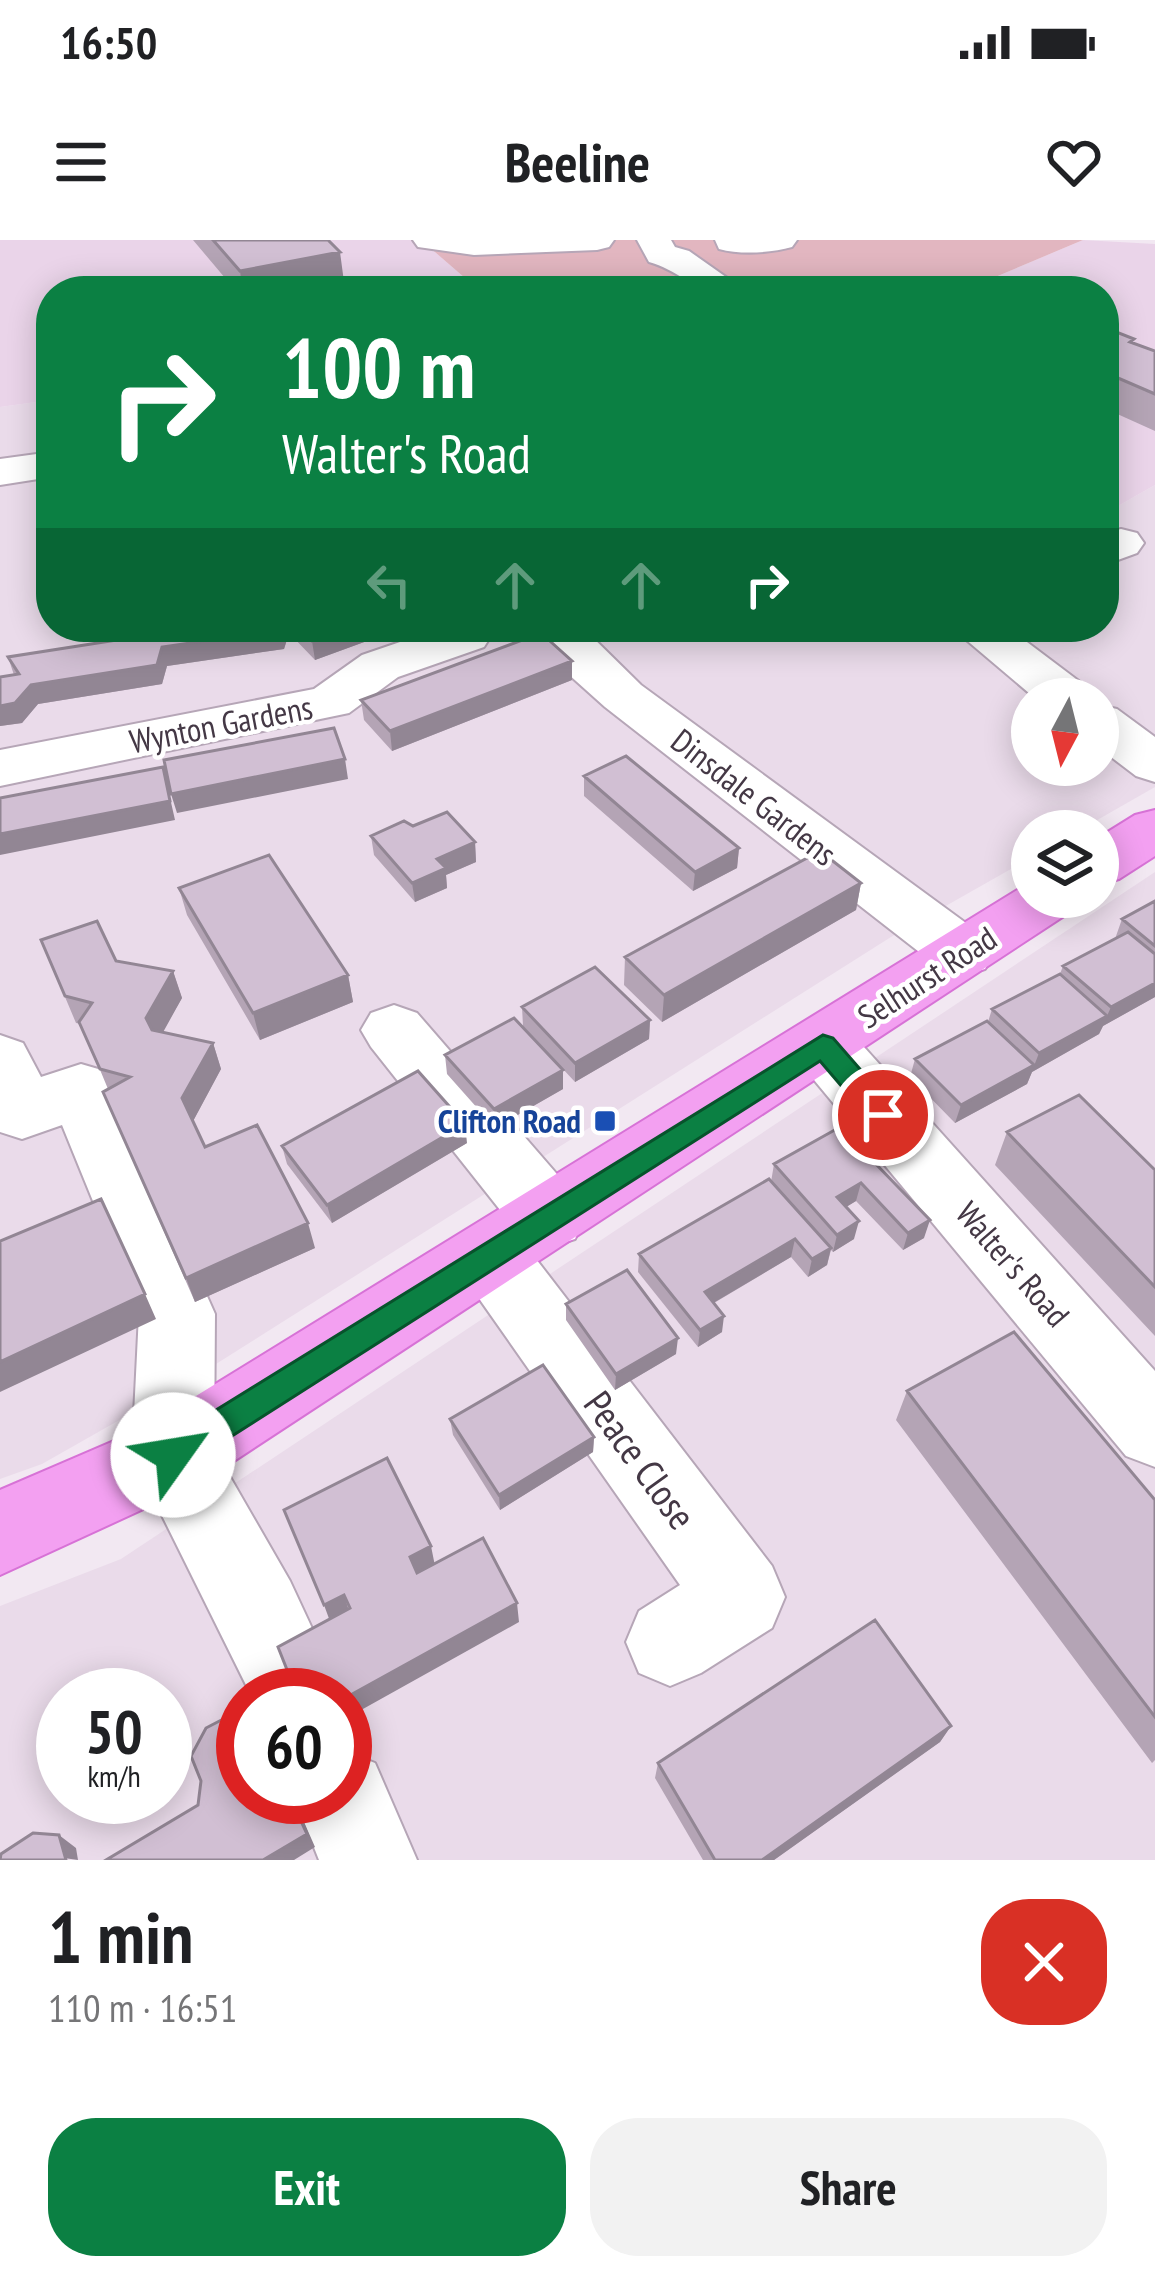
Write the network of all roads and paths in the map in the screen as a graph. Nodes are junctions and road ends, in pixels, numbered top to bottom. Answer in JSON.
{"nodes":[{"id":1,"x":395,"y":240,"type":"edge"},
{"id":2,"x":597,"y":240,"type":"edge"},
{"id":3,"x":654,"y":240,"type":"edge"},
{"id":4,"x":780,"y":240,"type":"edge"},
{"id":5,"x":721,"y":241,"type":"edge"},
{"id":6,"x":427,"y":255,"type":"edge"},
{"id":7,"x":700,"y":276,"type":"edge"},
{"id":8,"x":715,"y":276,"type":"edge"},
{"id":9,"x":36,"y":467,"type":"edge"},
{"id":10,"x":0,"y":472,"type":"edge"},
{"id":11,"x":428,"y":642,"type":"edge"},
{"id":12,"x":567,"y":642,"type":"edge"},
{"id":13,"x":995,"y":642,"type":"edge"},
{"id":14,"x":1042,"y":678,"type":"edge"},
{"id":15,"x":1119,"y":737,"type":"edge"},
{"id":16,"x":1155,"y":764,"type":"edge"},
{"id":17,"x":0,"y":768,"type":"edge"},
{"id":18,"x":1155,"y":829,"type":"edge"},
{"id":19,"x":1119,"y":852,"type":"edge"},
{"id":20,"x":1017,"y":918,"type":"edge"},
{"id":21,"x":963,"y":953,"type":"junction"},
{"id":22,"x":394,"y":1030,"type":"dead end"},
{"id":23,"x":823,"y":1046,"type":"junction"},
{"id":24,"x":0,"y":1061,"type":"edge"},
{"id":25,"x":519,"y":1236,"type":"junction"},
{"id":26,"x":1155,"y":1429,"type":"edge"},
{"id":27,"x":173,"y":1455,"type":"junction"},
{"id":28,"x":0,"y":1532,"type":"edge"},
{"id":29,"x":670,"y":1642,"type":"dead end"},
{"id":30,"x":285,"y":1668,"type":"edge"},
{"id":31,"x":353,"y":1824,"type":"edge"},
{"id":32,"x":368,"y":1860,"type":"edge"}],
"edges":[{"from":1,"to":6,"type":"street"},
{"from":2,"to":6,"type":"street"},
{"from":3,"to":7,"type":"street"},
{"from":4,"to":5,"type":"street"},
{"from":5,"to":8,"type":"street"},
{"from":9,"to":10,"type":"street"},
{"from":11,"to":17,"type":"street","name":"Wynton Gardens"},
{"from":12,"to":21,"type":"street","name":"Dinsdale Gardens"},
{"from":13,"to":14,"type":"street"},
{"from":15,"to":16,"type":"street"},
{"from":18,"to":19,"type":"main road"},
{"from":20,"to":21,"type":"main road","name":"Selhurst Road"},
{"from":21,"to":23,"type":"main road","name":"Selhurst Road"},
{"from":22,"to":25,"type":"street"},
{"from":23,"to":25,"type":"main road","name":"Selhurst Road"},
{"from":23,"to":26,"type":"street","name":"Walter's Road"},
{"from":24,"to":27,"type":"street"},
{"from":25,"to":27,"type":"main road","name":"Selhurst Road"},
{"from":25,"to":29,"type":"street","name":"Peace Close"},
{"from":27,"to":28,"type":"main road","name":"Selhurst Road"},
{"from":27,"to":30,"type":"street"},
{"from":31,"to":32,"type":"street"}]}
